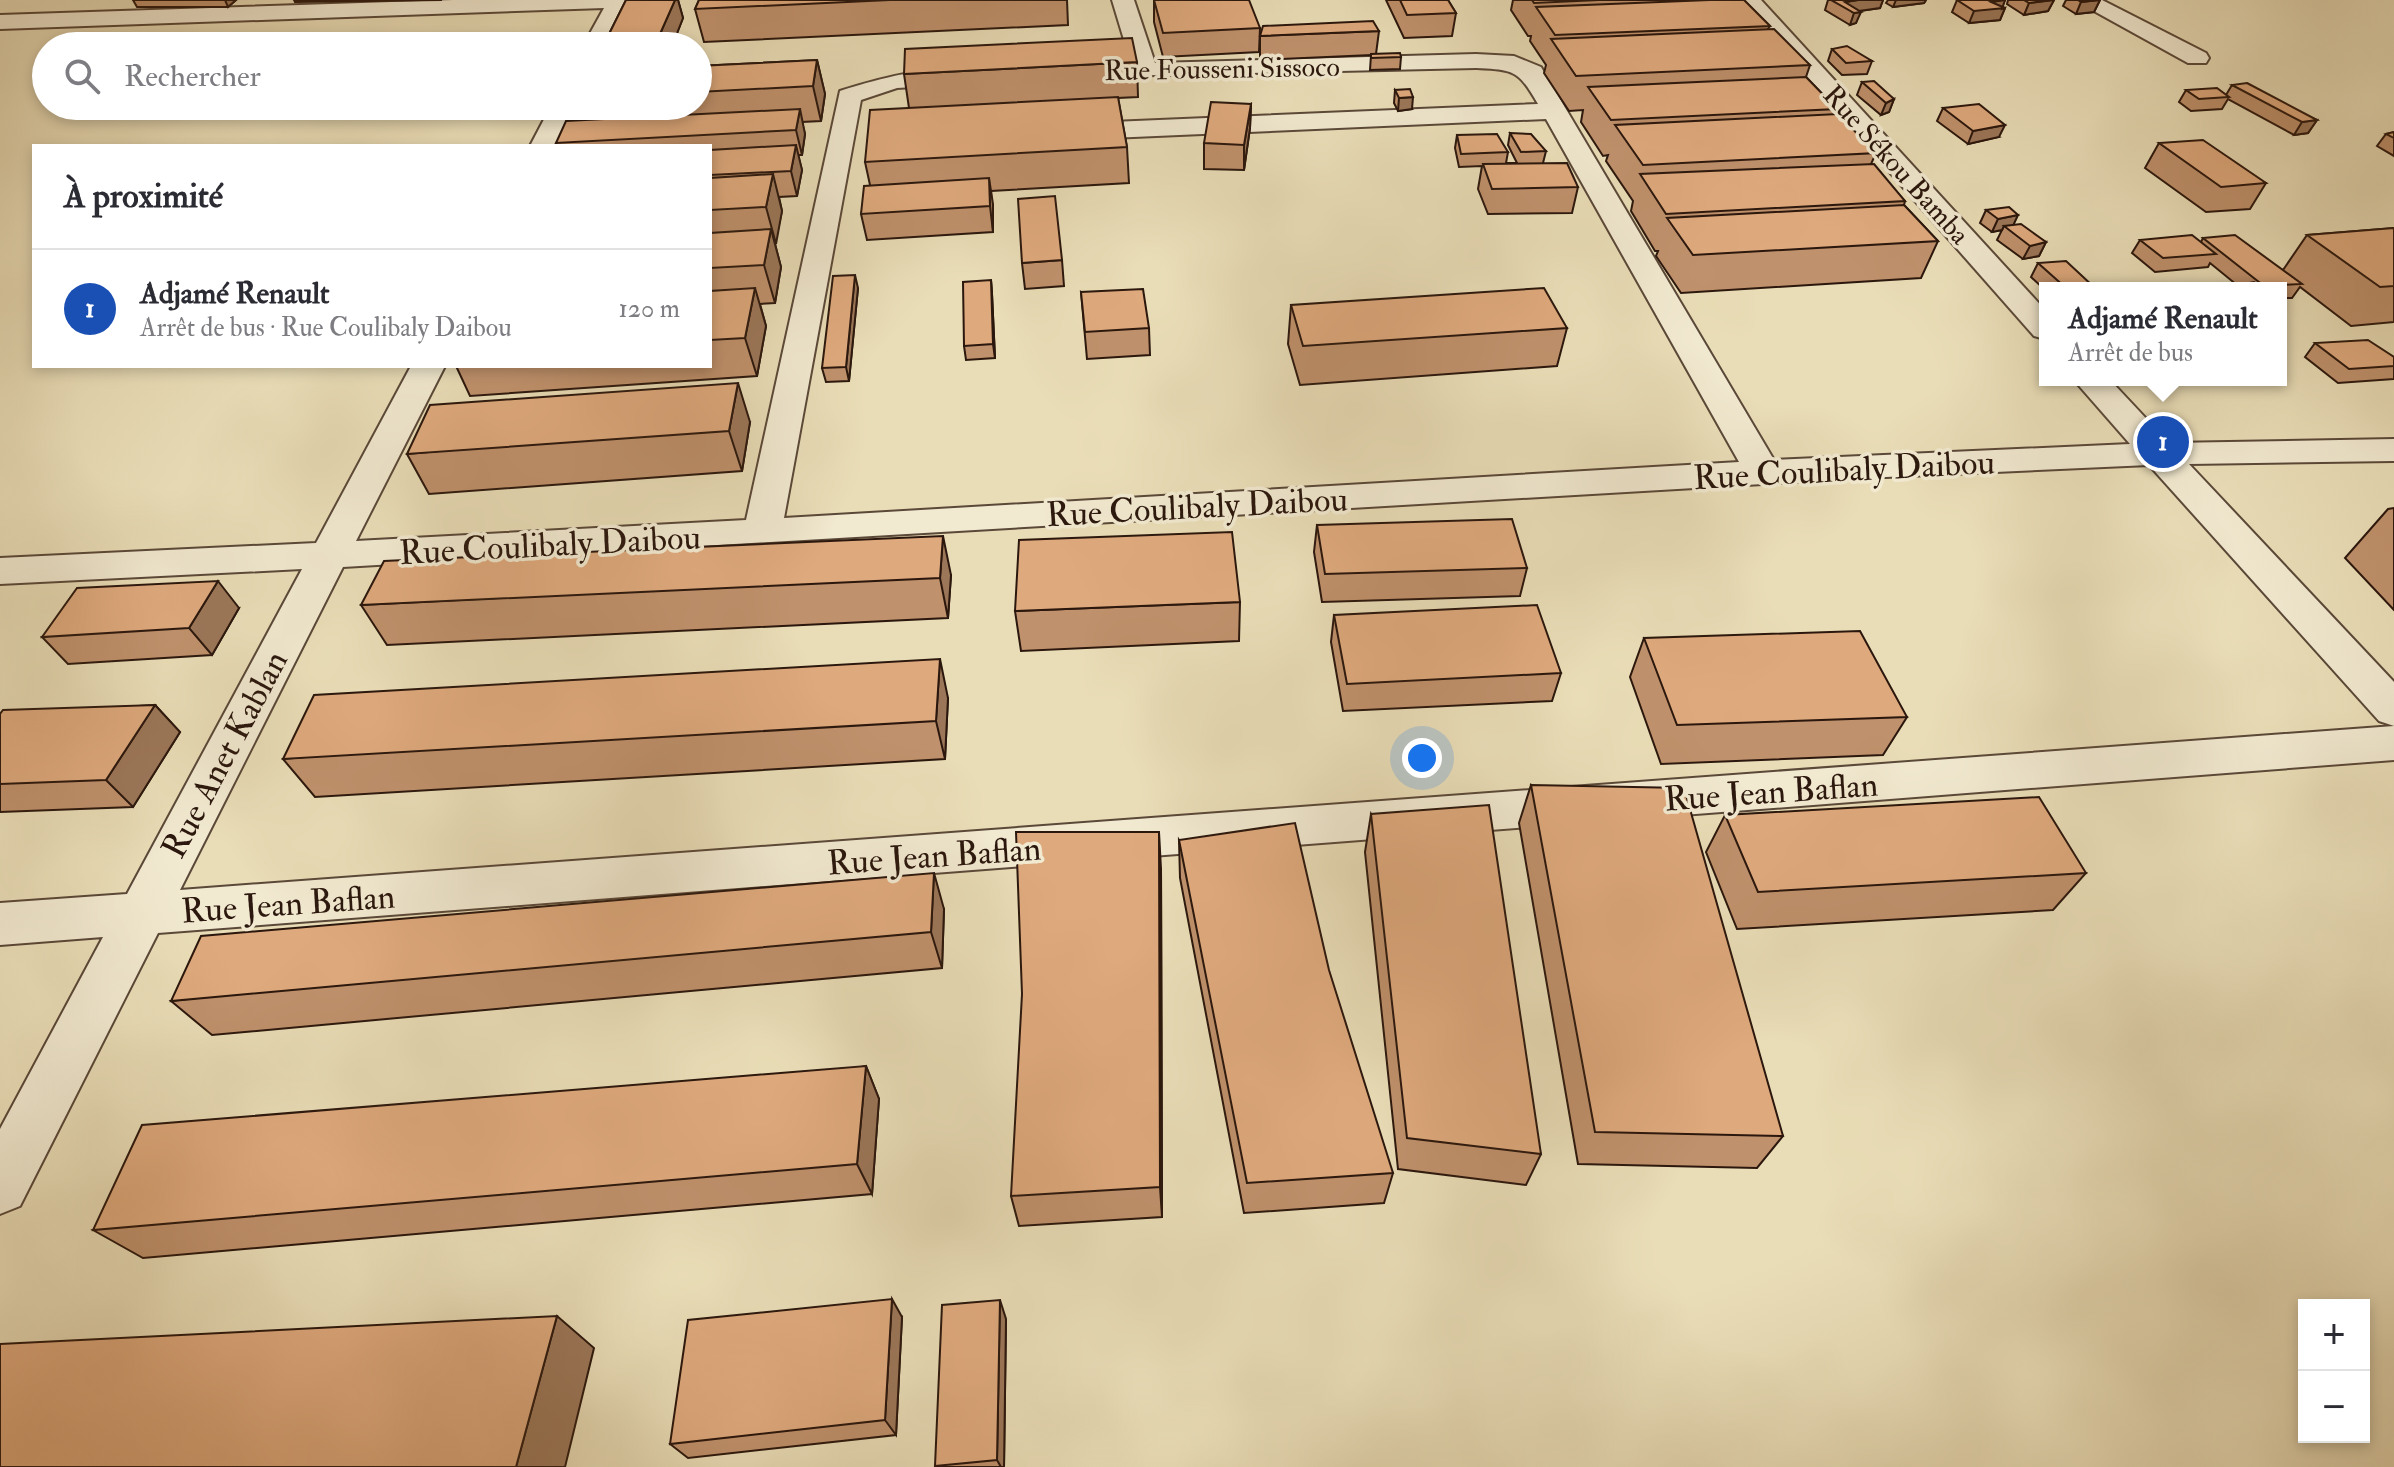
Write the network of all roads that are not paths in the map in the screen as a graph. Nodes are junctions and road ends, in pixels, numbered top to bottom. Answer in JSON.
{"nodes":[{"id":1,"x":46,"y":0,"type":"edge"},
{"id":2,"x":655,"y":0,"type":"edge"},
{"id":3,"x":1123,"y":0,"type":"edge"},
{"id":4,"x":1749,"y":0,"type":"edge"},
{"id":5,"x":2085,"y":0,"type":"edge"},
{"id":6,"x":619,"y":1,"type":"edge"},
{"id":7,"x":498,"y":3,"type":"edge"},
{"id":8,"x":257,"y":8,"type":"edge"},
{"id":9,"x":10,"y":21,"type":"edge"},
{"id":10,"x":602,"y":32,"type":"edge"},
{"id":11,"x":2197,"y":58,"type":"dead end"},
{"id":12,"x":1145,"y":70,"type":"junction"},
{"id":13,"x":1057,"y":73,"type":"edge"},
{"id":14,"x":999,"y":75,"type":"edge"},
{"id":15,"x":1554,"y":111,"type":"junction"},
{"id":16,"x":557,"y":120,"type":"edge"},
{"id":17,"x":1037,"y":133,"type":"edge"},
{"id":18,"x":869,"y":141,"type":"edge"},
{"id":19,"x":838,"y":143,"type":"junction"},
{"id":20,"x":544,"y":144,"type":"edge"},
{"id":21,"x":2039,"y":322,"type":"edge"},
{"id":22,"x":427,"y":368,"type":"edge"},
{"id":23,"x":2096,"y":386,"type":"edge"},
{"id":24,"x":2394,"y":450,"type":"edge"},
{"id":25,"x":2157,"y":453,"type":"junction"},
{"id":26,"x":1763,"y":472,"type":"junction"},
{"id":27,"x":762,"y":533,"type":"junction"},
{"id":28,"x":328,"y":556,"type":"junction"},
{"id":29,"x":0,"y":571,"type":"edge"},
{"id":30,"x":2394,"y":710,"type":"edge"},
{"id":31,"x":2394,"y":743,"type":"edge"},
{"id":32,"x":140,"y":914,"type":"junction"},
{"id":33,"x":0,"y":924,"type":"edge"},
{"id":34,"x":0,"y":1186,"type":"edge"}],
"edges":[{"from":1,"to":9,"type":"street"},
{"from":2,"to":6,"type":"street"},
{"from":3,"to":12,"type":"street"},
{"from":4,"to":21,"type":"street","name":"Rue Sékou Bamba"},
{"from":5,"to":11,"type":"street"},
{"from":6,"to":7,"type":"street"},
{"from":6,"to":10,"type":"street"},
{"from":7,"to":8,"type":"street"},
{"from":8,"to":9,"type":"street"},
{"from":12,"to":13,"type":"street","name":"Rue Fousseni Sissoco"},
{"from":12,"to":15,"type":"street","name":"Rue Fousseni Sissoco"},
{"from":14,"to":19,"type":"street"},
{"from":15,"to":17,"type":"street"},
{"from":15,"to":26,"type":"street","name":"Rue Fousseni Sissoco"},
{"from":16,"to":20,"type":"street"},
{"from":18,"to":19,"type":"street"},
{"from":19,"to":27,"type":"street"},
{"from":22,"to":28,"type":"street","name":"Rue Anet Kablan"},
{"from":23,"to":25,"type":"street"},
{"from":24,"to":25,"type":"street","name":"Rue Coulibaly Daibou"},
{"from":25,"to":26,"type":"street","name":"Rue Coulibaly Daibou"},
{"from":25,"to":30,"type":"street"},
{"from":26,"to":27,"type":"street","name":"Rue Coulibaly Daibou"},
{"from":27,"to":28,"type":"street","name":"Rue Coulibaly Daibou"},
{"from":28,"to":29,"type":"street","name":"Rue Coulibaly Daibou"},
{"from":28,"to":32,"type":"street","name":"Rue Anet Kablan"},
{"from":31,"to":32,"type":"street","name":"Rue Jean Baflan"},
{"from":32,"to":33,"type":"street","name":"Rue Jean Baflan"},
{"from":32,"to":34,"type":"street","name":"Rue Anet Kablan"}]}
